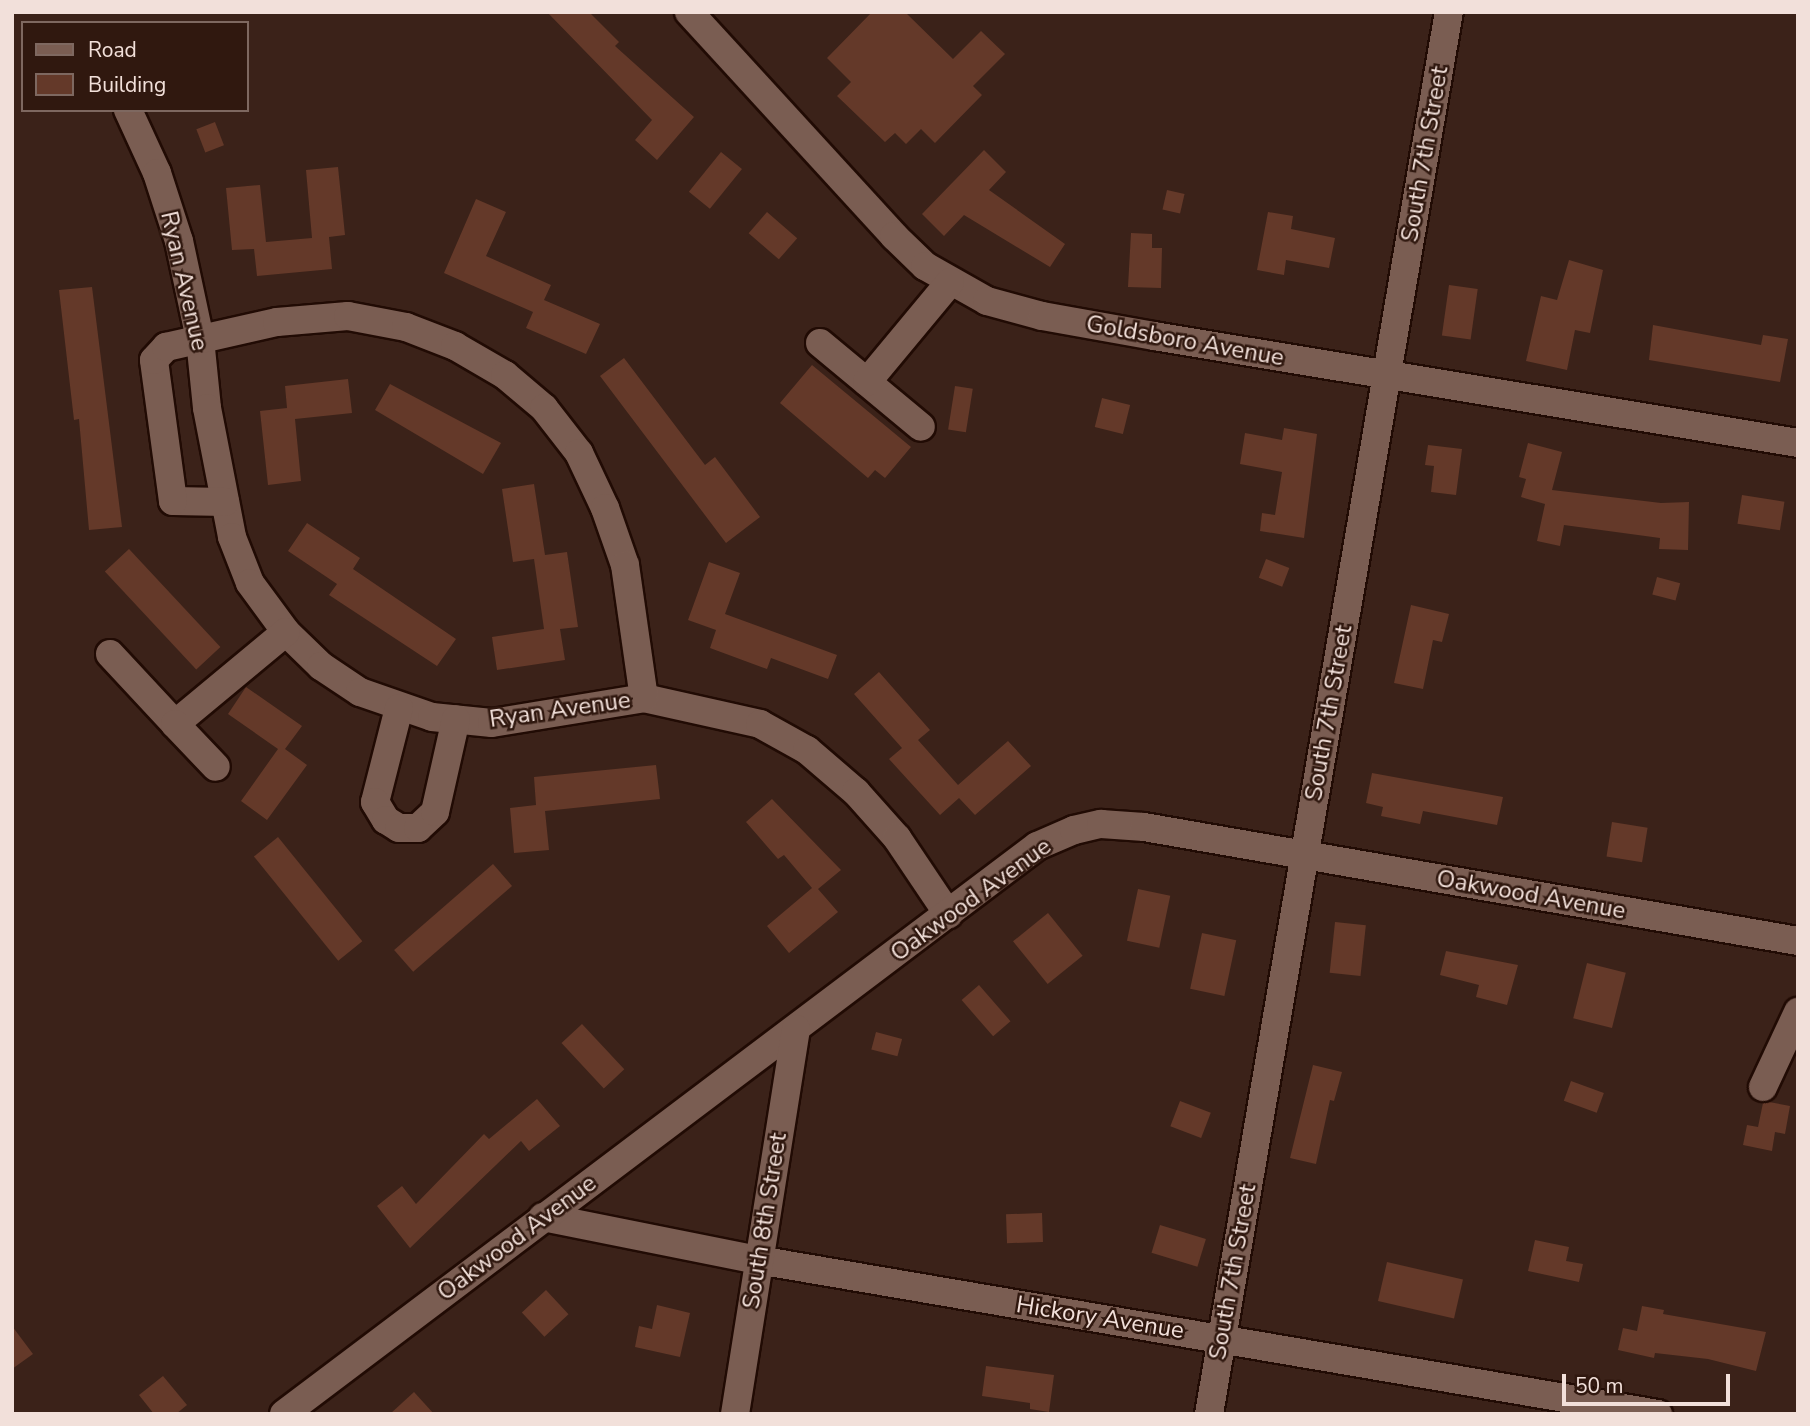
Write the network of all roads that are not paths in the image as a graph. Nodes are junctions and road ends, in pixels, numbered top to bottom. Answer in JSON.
{"nodes":[{"id":1,"x":689,"y":12,"type":"edge"},
{"id":2,"x":1449,"y":12,"type":"edge"},
{"id":3,"x":129,"y":112,"type":"edge"},
{"id":4,"x":950,"y":282,"type":"junction"},
{"id":5,"x":200,"y":339,"type":"junction"},
{"id":6,"x":820,"y":343,"type":"dead end"},
{"id":7,"x":1387,"y":374,"type":"junction"},
{"id":8,"x":867,"y":382,"type":"junction"},
{"id":9,"x":921,"y":427,"type":"dead end"},
{"id":10,"x":1798,"y":443,"type":"edge"},
{"id":11,"x":225,"y":502,"type":"junction"},
{"id":12,"x":286,"y":632,"type":"junction"},
{"id":13,"x":110,"y":654,"type":"dead end"},
{"id":14,"x":644,"y":698,"type":"junction"},
{"id":15,"x":399,"y":708,"type":"junction"},
{"id":16,"x":456,"y":719,"type":"junction"},
{"id":17,"x":174,"y":724,"type":"junction"},
{"id":18,"x":216,"y":767,"type":"dead end"},
{"id":19,"x":1305,"y":856,"type":"junction"},
{"id":20,"x":948,"y":914,"type":"junction"},
{"id":21,"x":1798,"y":941,"type":"edge"},
{"id":22,"x":1798,"y":1012,"type":"edge"},
{"id":23,"x":796,"y":1028,"type":"junction"},
{"id":24,"x":1763,"y":1087,"type":"dead end"},
{"id":25,"x":544,"y":1217,"type":"junction"},
{"id":26,"x":758,"y":1260,"type":"junction"},
{"id":27,"x":1222,"y":1338,"type":"junction"},
{"id":28,"x":284,"y":1414,"type":"edge"},
{"id":29,"x":736,"y":1414,"type":"edge"},
{"id":30,"x":1209,"y":1414,"type":"edge"},
{"id":31,"x":1658,"y":1414,"type":"edge"}],
"edges":[{"from":1,"to":4,"type":"street","name":"Goldsboro Avenue"},
{"from":2,"to":7,"type":"street","name":"South 7th Street"},
{"from":3,"to":5,"type":"street","name":"Ryan Avenue"},
{"from":4,"to":7,"type":"street","name":"Goldsboro Avenue"},
{"from":4,"to":8,"type":"street"},
{"from":5,"to":11,"type":"street","name":"Ryan Avenue"},
{"from":5,"to":11,"type":"street"},
{"from":5,"to":14,"type":"street"},
{"from":6,"to":8,"type":"street"},
{"from":7,"to":10,"type":"street","name":"Goldsboro Avenue"},
{"from":7,"to":19,"type":"street","name":"South 7th Street"},
{"from":8,"to":9,"type":"street"},
{"from":11,"to":12,"type":"street","name":"Ryan Avenue"},
{"from":12,"to":15,"type":"street","name":"Ryan Avenue"},
{"from":12,"to":17,"type":"street"},
{"from":13,"to":17,"type":"street"},
{"from":14,"to":16,"type":"street","name":"Ryan Avenue"},
{"from":14,"to":20,"type":"street","name":"Ryan Avenue"},
{"from":15,"to":16,"type":"street","name":"Ryan Avenue"},
{"from":15,"to":16,"type":"street"},
{"from":17,"to":18,"type":"street"},
{"from":19,"to":20,"type":"street","name":"Oakwood Avenue"},
{"from":19,"to":21,"type":"street","name":"Oakwood Avenue"},
{"from":19,"to":27,"type":"street","name":"South 7th Street"},
{"from":20,"to":23,"type":"street","name":"Oakwood Avenue"},
{"from":22,"to":24,"type":"street"},
{"from":23,"to":25,"type":"street","name":"Oakwood Avenue"},
{"from":23,"to":26,"type":"street","name":"South 8th Street"},
{"from":25,"to":26,"type":"street","name":"Hickory Avenue"},
{"from":25,"to":28,"type":"street","name":"Oakwood Avenue"},
{"from":26,"to":27,"type":"street","name":"Hickory Avenue"},
{"from":26,"to":29,"type":"street","name":"South 8th Street"},
{"from":27,"to":30,"type":"street","name":"South 7th Street"},
{"from":27,"to":31,"type":"street","name":"Hickory Avenue"}]}
